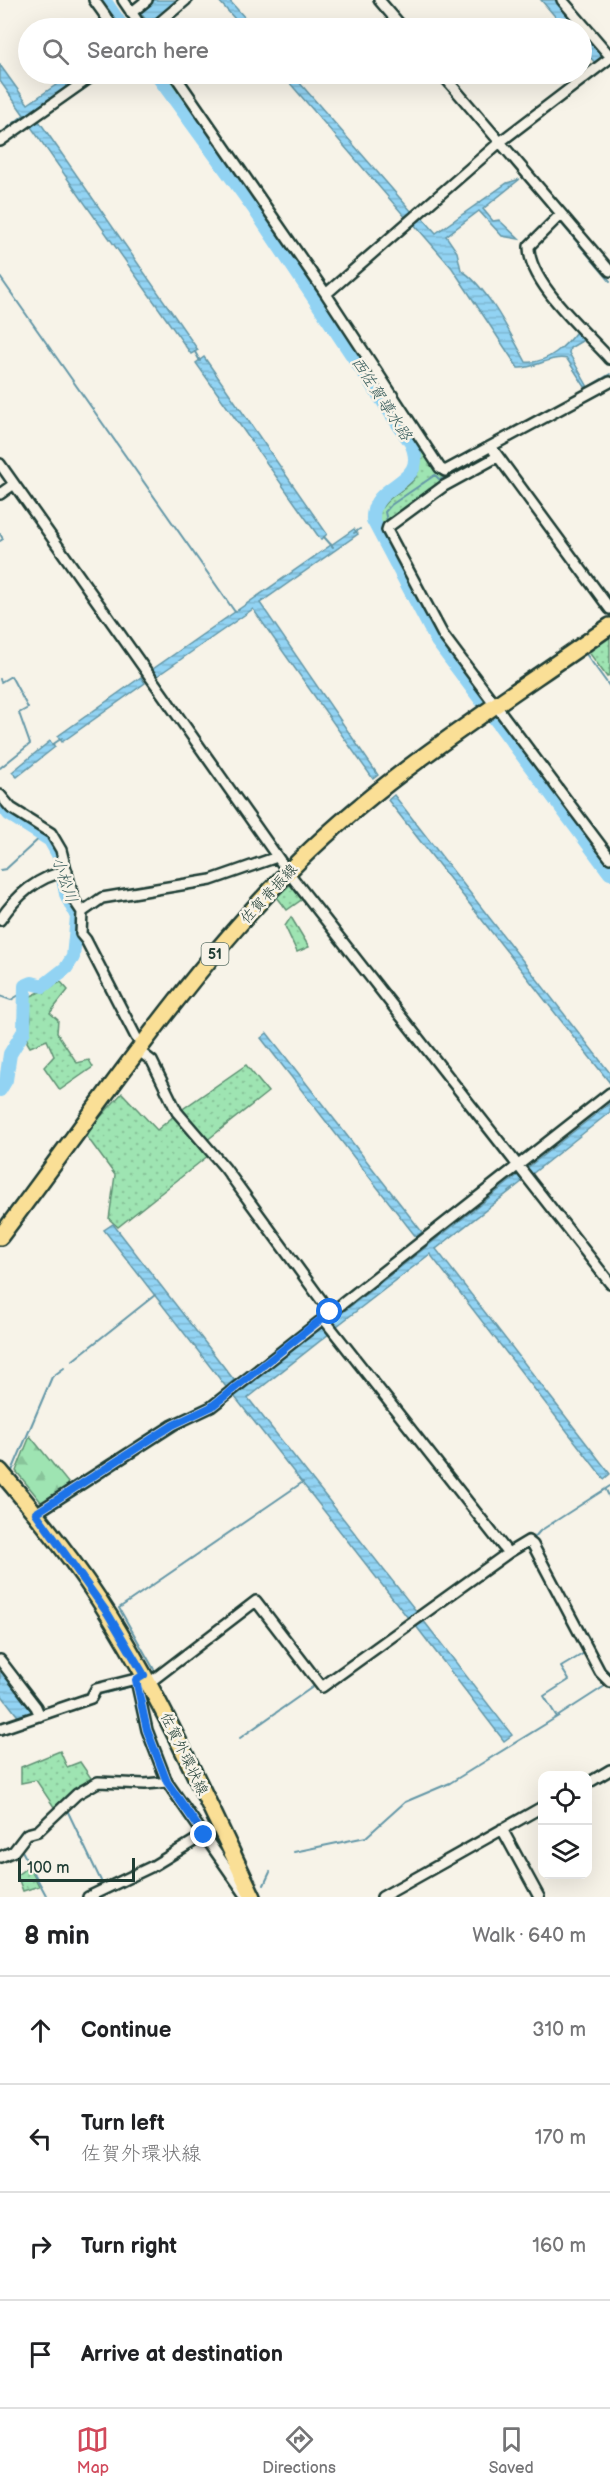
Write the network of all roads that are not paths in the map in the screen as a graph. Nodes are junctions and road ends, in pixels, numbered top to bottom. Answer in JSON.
{"nodes":[{"id":1,"x":94,"y":0,"type":"edge"},
{"id":2,"x":123,"y":0,"type":"edge"},
{"id":3,"x":147,"y":0,"type":"edge"},
{"id":4,"x":186,"y":0,"type":"edge"},
{"id":5,"x":379,"y":0,"type":"edge"},
{"id":6,"x":562,"y":0,"type":"edge"},
{"id":7,"x":132,"y":13,"type":"junction"},
{"id":8,"x":107,"y":18,"type":"edge"},
{"id":9,"x":135,"y":18,"type":"edge"},
{"id":10,"x":165,"y":18,"type":"edge"},
{"id":11,"x":394,"y":18,"type":"edge"},
{"id":12,"x":577,"y":18,"type":"edge"},
{"id":13,"x":592,"y":36,"type":"edge"},
{"id":14,"x":610,"y":57,"type":"edge"},
{"id":15,"x":592,"y":71,"type":"edge"},
{"id":16,"x":81,"y":84,"type":"edge"},
{"id":17,"x":181,"y":84,"type":"edge"},
{"id":18,"x":451,"y":84,"type":"edge"},
{"id":19,"x":575,"y":84,"type":"edge"},
{"id":20,"x":0,"y":141,"type":"edge"},
{"id":21,"x":500,"y":142,"type":"junction"},
{"id":22,"x":561,"y":214,"type":"junction"},
{"id":23,"x":610,"y":271,"type":"edge"},
{"id":24,"x":326,"y":294,"type":"junction"},
{"id":25,"x":610,"y":359,"type":"edge"},
{"id":26,"x":610,"y":382,"type":"edge"},
{"id":27,"x":492,"y":447,"type":"junction"},
{"id":28,"x":494,"y":459,"type":"junction"},
{"id":29,"x":0,"y":464,"type":"edge"},
{"id":30,"x":14,"y":484,"type":"junction"},
{"id":31,"x":0,"y":494,"type":"edge"},
{"id":32,"x":610,"y":609,"type":"edge"},
{"id":33,"x":610,"y":626,"type":"edge"},
{"id":34,"x":496,"y":706,"type":"junction"},
{"id":35,"x":0,"y":795,"type":"edge"},
{"id":36,"x":277,"y":857,"type":"junction"},
{"id":37,"x":610,"y":858,"type":"edge"},
{"id":38,"x":68,"y":871,"type":"junction"},
{"id":39,"x":288,"y":872,"type":"junction"},
{"id":40,"x":82,"y":912,"type":"junction"},
{"id":41,"x":0,"y":920,"type":"edge"},
{"id":42,"x":141,"y":1048,"type":"junction"},
{"id":43,"x":610,"y":1093,"type":"edge"},
{"id":44,"x":523,"y":1171,"type":"junction"},
{"id":45,"x":0,"y":1237,"type":"edge"},
{"id":46,"x":610,"y":1283,"type":"edge"},
{"id":47,"x":328,"y":1321,"type":"junction"},
{"id":48,"x":0,"y":1471,"type":"edge"},
{"id":49,"x":36,"y":1513,"type":"junction"},
{"id":50,"x":508,"y":1553,"type":"junction"},
{"id":51,"x":0,"y":1660,"type":"edge"},
{"id":52,"x":143,"y":1679,"type":"junction"},
{"id":53,"x":610,"y":1682,"type":"edge"},
{"id":54,"x":38,"y":1711,"type":"junction"},
{"id":55,"x":0,"y":1729,"type":"edge"},
{"id":56,"x":610,"y":1770,"type":"edge"},
{"id":57,"x":592,"y":1781,"type":"edge"},
{"id":58,"x":167,"y":1782,"type":"junction"},
{"id":59,"x":538,"y":1810,"type":"edge"},
{"id":60,"x":502,"y":1829,"type":"junction"},
{"id":61,"x":204,"y":1835,"type":"junction"},
{"id":62,"x":0,"y":1857,"type":"edge"},
{"id":63,"x":88,"y":1897,"type":"edge"},
{"id":64,"x":247,"y":1897,"type":"edge"},
{"id":65,"x":253,"y":1897,"type":"edge"},
{"id":66,"x":382,"y":1897,"type":"edge"},
{"id":67,"x":539,"y":1897,"type":"edge"}],
"edges":[{"from":1,"to":8,"type":"street"},
{"from":2,"to":7,"type":"street"},
{"from":3,"to":7,"type":"street"},
{"from":4,"to":10,"type":"street"},
{"from":5,"to":11,"type":"street"},
{"from":6,"to":12,"type":"street"},
{"from":7,"to":9,"type":"street"},
{"from":13,"to":14,"type":"street"},
{"from":14,"to":15,"type":"street"},
{"from":16,"to":20,"type":"street"},
{"from":17,"to":24,"type":"street"},
{"from":18,"to":21,"type":"street"},
{"from":19,"to":21,"type":"street"},
{"from":21,"to":22,"type":"street"},
{"from":21,"to":24,"type":"street"},
{"from":22,"to":23,"type":"street"},
{"from":22,"to":25,"type":"street"},
{"from":24,"to":27,"type":"street"},
{"from":26,"to":27,"type":"street"},
{"from":27,"to":28,"type":"street"},
{"from":28,"to":32,"type":"street"},
{"from":28,"to":34,"type":"street"},
{"from":29,"to":30,"type":"street"},
{"from":30,"to":31,"type":"street"},
{"from":30,"to":36,"type":"street"},
{"from":33,"to":34,"type":"main road","name":"佐賀脊振線","number":"51"},
{"from":34,"to":37,"type":"street"},
{"from":34,"to":39,"type":"main road","name":"佐賀脊振線","number":"51"},
{"from":35,"to":38,"type":"street"},
{"from":36,"to":39,"type":"street"},
{"from":36,"to":40,"type":"street"},
{"from":38,"to":40,"type":"street"},
{"from":38,"to":41,"type":"street"},
{"from":39,"to":42,"type":"main road","name":"佐賀脊振線","number":"51"},
{"from":39,"to":44,"type":"street"},
{"from":40,"to":42,"type":"street"},
{"from":42,"to":45,"type":"main road","name":"佐賀脊振線","number":"51"},
{"from":42,"to":47,"type":"street"},
{"from":43,"to":44,"type":"street"},
{"from":44,"to":46,"type":"street"},
{"from":44,"to":47,"type":"street"},
{"from":47,"to":49,"type":"street"},
{"from":47,"to":50,"type":"street"},
{"from":48,"to":49,"type":"main road","name":"佐賀外環状線"},
{"from":49,"to":52,"type":"main road","name":"佐賀外環状線"},
{"from":50,"to":52,"type":"street"},
{"from":50,"to":53,"type":"street"},
{"from":51,"to":54,"type":"street"},
{"from":52,"to":54,"type":"street"},
{"from":52,"to":58,"type":"street"},
{"from":52,"to":65,"type":"main road","name":"佐賀外環状線"},
{"from":54,"to":55,"type":"street"},
{"from":56,"to":57,"type":"street"},
{"from":58,"to":61,"type":"street"},
{"from":58,"to":62,"type":"street"},
{"from":59,"to":60,"type":"street"},
{"from":60,"to":66,"type":"street"},
{"from":60,"to":67,"type":"street"},
{"from":61,"to":63,"type":"street"},
{"from":61,"to":64,"type":"street"}]}
